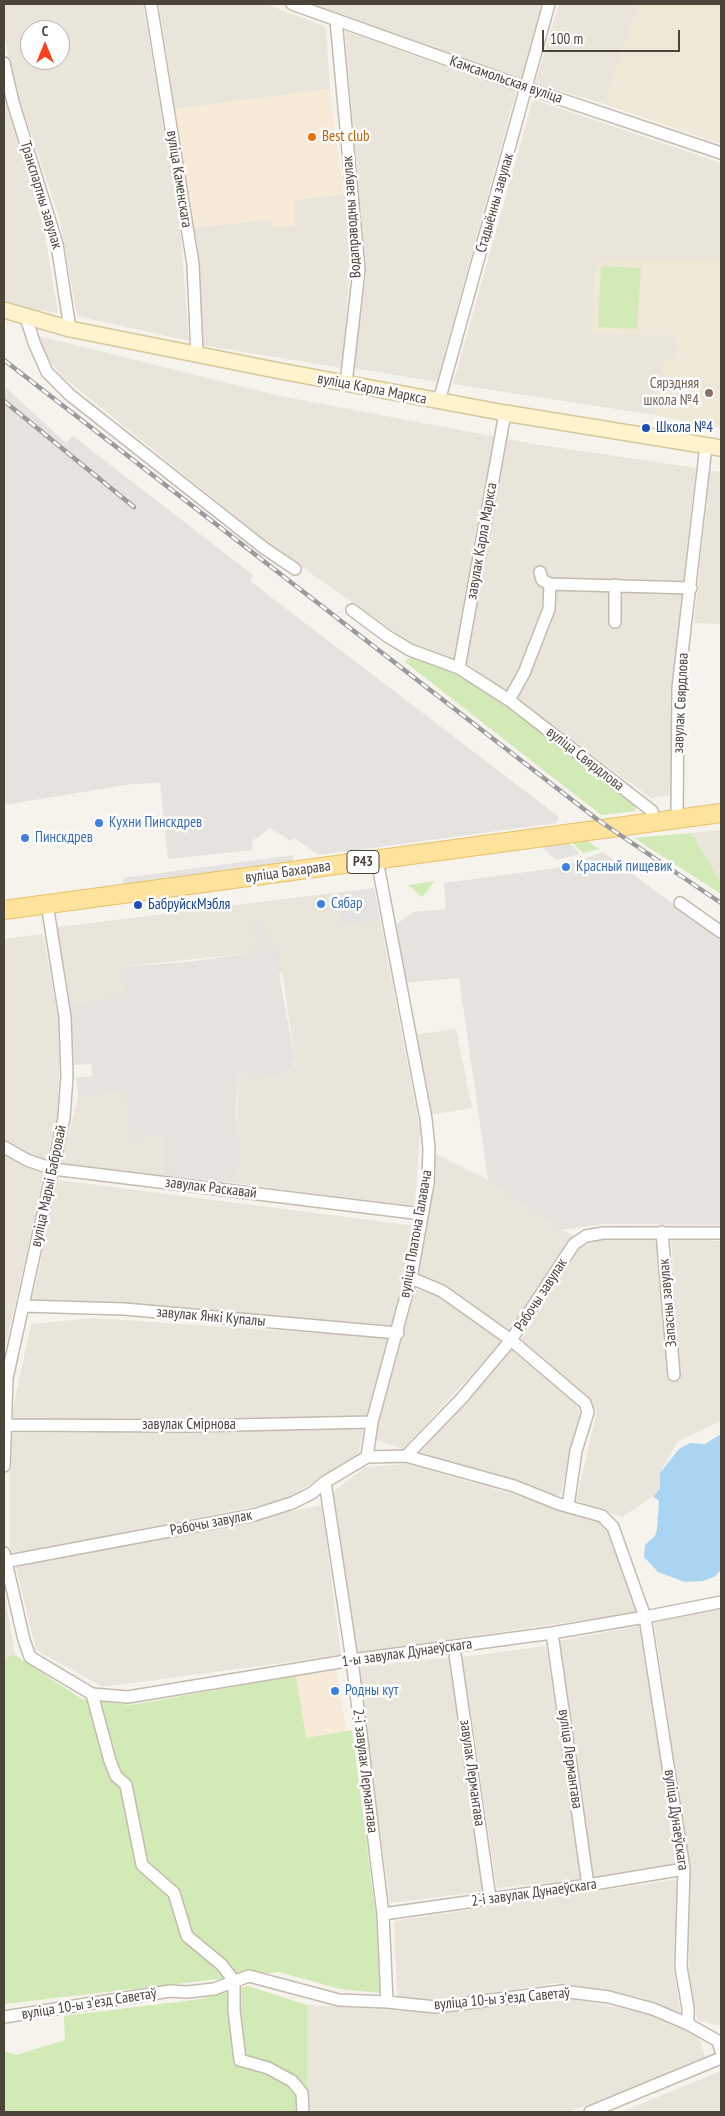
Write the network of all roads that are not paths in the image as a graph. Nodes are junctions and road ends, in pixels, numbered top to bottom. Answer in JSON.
{"nodes":[{"id":1,"x":151,"y":4,"type":"edge"},
{"id":2,"x":292,"y":4,"type":"edge"},
{"id":3,"x":550,"y":4,"type":"edge"},
{"id":4,"x":336,"y":20,"type":"junction"},
{"id":5,"x":4,"y":63,"type":"edge"},
{"id":6,"x":526,"y":88,"type":"junction"},
{"id":7,"x":721,"y":153,"type":"edge"},
{"id":8,"x":4,"y":310,"type":"edge"},
{"id":9,"x":26,"y":318,"type":"junction"},
{"id":10,"x":70,"y":329,"type":"junction"},
{"id":11,"x":197,"y":355,"type":"junction"},
{"id":12,"x":346,"y":384,"type":"junction"},
{"id":13,"x":439,"y":402,"type":"junction"},
{"id":14,"x":505,"y":413,"type":"junction"},
{"id":15,"x":714,"y":447,"type":"edge"},
{"id":16,"x":295,"y":569,"type":"dead end"},
{"id":17,"x":540,"y":572,"type":"dead end"},
{"id":18,"x":550,"y":584,"type":"junction"},
{"id":19,"x":615,"y":585,"type":"junction"},
{"id":20,"x":691,"y":588,"type":"junction"},
{"id":21,"x":352,"y":610,"type":"dead end"},
{"id":22,"x":615,"y":622,"type":"dead end"},
{"id":23,"x":459,"y":668,"type":"junction"},
{"id":24,"x":509,"y":700,"type":"junction"},
{"id":25,"x":721,"y":812,"type":"edge"},
{"id":26,"x":677,"y":819,"type":"junction"},
{"id":27,"x":654,"y":822,"type":"junction"},
{"id":28,"x":377,"y":860,"type":"junction"},
{"id":29,"x":680,"y":903,"type":"dead end"},
{"id":30,"x":47,"y":904,"type":"junction"},
{"id":31,"x":4,"y":910,"type":"edge"},
{"id":32,"x":721,"y":932,"type":"edge"},
{"id":33,"x":4,"y":1147,"type":"edge"},
{"id":34,"x":53,"y":1169,"type":"junction"},
{"id":35,"x":422,"y":1214,"type":"junction"},
{"id":36,"x":662,"y":1232,"type":"junction"},
{"id":37,"x":721,"y":1234,"type":"edge"},
{"id":38,"x":411,"y":1278,"type":"junction"},
{"id":39,"x":23,"y":1306,"type":"junction"},
{"id":40,"x":398,"y":1332,"type":"junction"},
{"id":41,"x":511,"y":1340,"type":"junction"},
{"id":42,"x":7,"y":1360,"type":"edge"},
{"id":43,"x":674,"y":1375,"type":"dead end"},
{"id":44,"x":372,"y":1422,"type":"junction"},
{"id":45,"x":5,"y":1425,"type":"junction"},
{"id":46,"x":406,"y":1456,"type":"junction"},
{"id":47,"x":367,"y":1457,"type":"junction"},
{"id":48,"x":4,"y":1466,"type":"edge"},
{"id":49,"x":326,"y":1482,"type":"junction"},
{"id":50,"x":568,"y":1506,"type":"junction"},
{"id":51,"x":4,"y":1559,"type":"edge"},
{"id":52,"x":721,"y":1602,"type":"edge"},
{"id":53,"x":644,"y":1618,"type":"junction"},
{"id":54,"x":552,"y":1633,"type":"junction"},
{"id":55,"x":454,"y":1647,"type":"junction"},
{"id":56,"x":352,"y":1660,"type":"junction"},
{"id":57,"x":92,"y":1694,"type":"junction"},
{"id":58,"x":684,"y":1869,"type":"junction"},
{"id":59,"x":588,"y":1886,"type":"junction"},
{"id":60,"x":490,"y":1898,"type":"junction"},
{"id":61,"x":383,"y":1914,"type":"junction"},
{"id":62,"x":234,"y":1981,"type":"junction"},
{"id":63,"x":387,"y":2002,"type":"junction"},
{"id":64,"x":4,"y":2017,"type":"edge"},
{"id":65,"x":688,"y":2024,"type":"junction"},
{"id":66,"x":721,"y":2051,"type":"edge"},
{"id":67,"x":721,"y":2058,"type":"edge"},
{"id":68,"x":303,"y":2112,"type":"edge"},
{"id":69,"x":590,"y":2112,"type":"edge"}],
"edges":[{"from":1,"to":11,"type":"street","name":"вуліца Каменскага"},
{"from":2,"to":4,"type":"street","name":"Камсамольская вуліца"},
{"from":3,"to":6,"type":"street","name":"Стадыённы завулак"},
{"from":4,"to":6,"type":"street","name":"Камсамольская вуліца"},
{"from":4,"to":12,"type":"street","name":"Водаправодны завулак"},
{"from":5,"to":10,"type":"street","name":"Транспартны завулак"},
{"from":6,"to":7,"type":"street","name":"Камсамольская вуліца"},
{"from":6,"to":13,"type":"street","name":"Стадыённы завулак"},
{"from":8,"to":9,"type":"main road","name":"вуліца Карла Маркса"},
{"from":9,"to":10,"type":"main road","name":"вуліца Карла Маркса"},
{"from":9,"to":16,"type":"street"},
{"from":10,"to":11,"type":"main road","name":"вуліца Карла Маркса"},
{"from":11,"to":12,"type":"main road","name":"вуліца Карла Маркса"},
{"from":12,"to":13,"type":"main road","name":"вуліца Карла Маркса"},
{"from":13,"to":14,"type":"main road","name":"вуліца Карла Маркса"},
{"from":14,"to":15,"type":"main road","name":"вуліца Карла Маркса"},
{"from":14,"to":23,"type":"street","name":"завулак Карла Маркса"},
{"from":15,"to":20,"type":"street","name":"завулак Свярдлова"},
{"from":17,"to":18,"type":"street"},
{"from":18,"to":19,"type":"street"},
{"from":18,"to":24,"type":"street"},
{"from":19,"to":20,"type":"street"},
{"from":19,"to":22,"type":"street"},
{"from":20,"to":26,"type":"street","name":"завулак Свярдлова"},
{"from":21,"to":23,"type":"street","name":"вуліца Свярдлова"},
{"from":23,"to":24,"type":"street","name":"вуліца Свярдлова"},
{"from":24,"to":27,"type":"street","name":"вуліца Свярдлова"},
{"from":25,"to":26,"type":"main road","name":"вуліца Бахарава","number":"Р43"},
{"from":26,"to":27,"type":"main road","name":"вуліца Бахарава","number":"Р43"},
{"from":27,"to":28,"type":"main road","name":"вуліца Бахарава","number":"Р43"},
{"from":28,"to":30,"type":"main road","name":"вуліца Бахарава","number":"Р43"},
{"from":28,"to":35,"type":"street","name":"вуліца Платона Галавача"},
{"from":29,"to":32,"type":"street"},
{"from":30,"to":31,"type":"main road","name":"вуліца Бахарава","number":"Р43"},
{"from":30,"to":34,"type":"street","name":"вуліца Марыі Бабровай"},
{"from":33,"to":34,"type":"street","name":"завулак Раскавай"},
{"from":34,"to":35,"type":"street","name":"завулак Раскавай"},
{"from":34,"to":39,"type":"street","name":"вуліца Марыі Бабровай"},
{"from":35,"to":38,"type":"street","name":"вуліца Платона Галавача"},
{"from":36,"to":37,"type":"street","name":"Рабочы завулак"},
{"from":36,"to":41,"type":"street","name":"Рабочы завулак"},
{"from":36,"to":43,"type":"street","name":"Запасны завулак"},
{"from":38,"to":40,"type":"street","name":"вуліца Платона Галавача"},
{"from":38,"to":41,"type":"street"},
{"from":39,"to":40,"type":"street","name":"завулак Янкі Купалы"},
{"from":39,"to":42,"type":"street","name":"вуліца Марыі Бабровай"},
{"from":40,"to":44,"type":"street","name":"вуліца Платона Галавача"},
{"from":41,"to":46,"type":"street","name":"Рабочы завулак"},
{"from":41,"to":50,"type":"street"},
{"from":42,"to":45,"type":"street","name":"вуліца Марыі Бабровай"},
{"from":44,"to":45,"type":"street","name":"завулак Смірнова"},
{"from":44,"to":47,"type":"street","name":"вуліца Платона Галавача"},
{"from":45,"to":48,"type":"street","name":"вуліца Марыі Бабровай"},
{"from":46,"to":47,"type":"street","name":"Рабочы завулак"},
{"from":46,"to":50,"type":"street","name":"Рабочы завулак"},
{"from":47,"to":49,"type":"street","name":"Рабочы завулак"},
{"from":49,"to":51,"type":"street","name":"Рабочы завулак"},
{"from":49,"to":56,"type":"street","name":"2-і завулак Лермантава"},
{"from":50,"to":53,"type":"street","name":"Рабочы завулак"},
{"from":51,"to":57,"type":"street"},
{"from":52,"to":53,"type":"street","name":"1-ы завулак Дунаеўскага"},
{"from":53,"to":54,"type":"street","name":"1-ы завулак Дунаеўскага"},
{"from":53,"to":58,"type":"street","name":"вуліца Дунаеўскага"},
{"from":54,"to":55,"type":"street","name":"1-ы завулак Дунаеўскага"},
{"from":54,"to":59,"type":"street","name":"вуліца Лермантава"},
{"from":55,"to":56,"type":"street","name":"1-ы завулак Дунаеўскага"},
{"from":55,"to":60,"type":"street","name":"завулак Лермантава"},
{"from":56,"to":57,"type":"street","name":"1-ы завулак Дунаеўскага"},
{"from":56,"to":61,"type":"street","name":"2-і завулак Лермантава"},
{"from":57,"to":62,"type":"street"},
{"from":58,"to":59,"type":"street","name":"2-і завулак Дунаеўскага"},
{"from":58,"to":65,"type":"street","name":"вуліца Дунаеўскага"},
{"from":59,"to":60,"type":"street","name":"2-і завулак Дунаеўскага"},
{"from":60,"to":61,"type":"street","name":"2-і завулак Дунаеўскага"},
{"from":61,"to":63,"type":"street","name":"2-і завулак Лермантава"},
{"from":62,"to":63,"type":"street","name":"вуліца 10-ы зʼезд Саветаў"},
{"from":62,"to":64,"type":"street","name":"вуліца 10-ы зʼезд Саветаў"},
{"from":62,"to":68,"type":"street"},
{"from":63,"to":65,"type":"street","name":"вуліца 10-ы зʼезд Саветаў"},
{"from":65,"to":66,"type":"street","name":"вуліца 10-ы зʼезд Саветаў"},
{"from":67,"to":69,"type":"street"}]}
